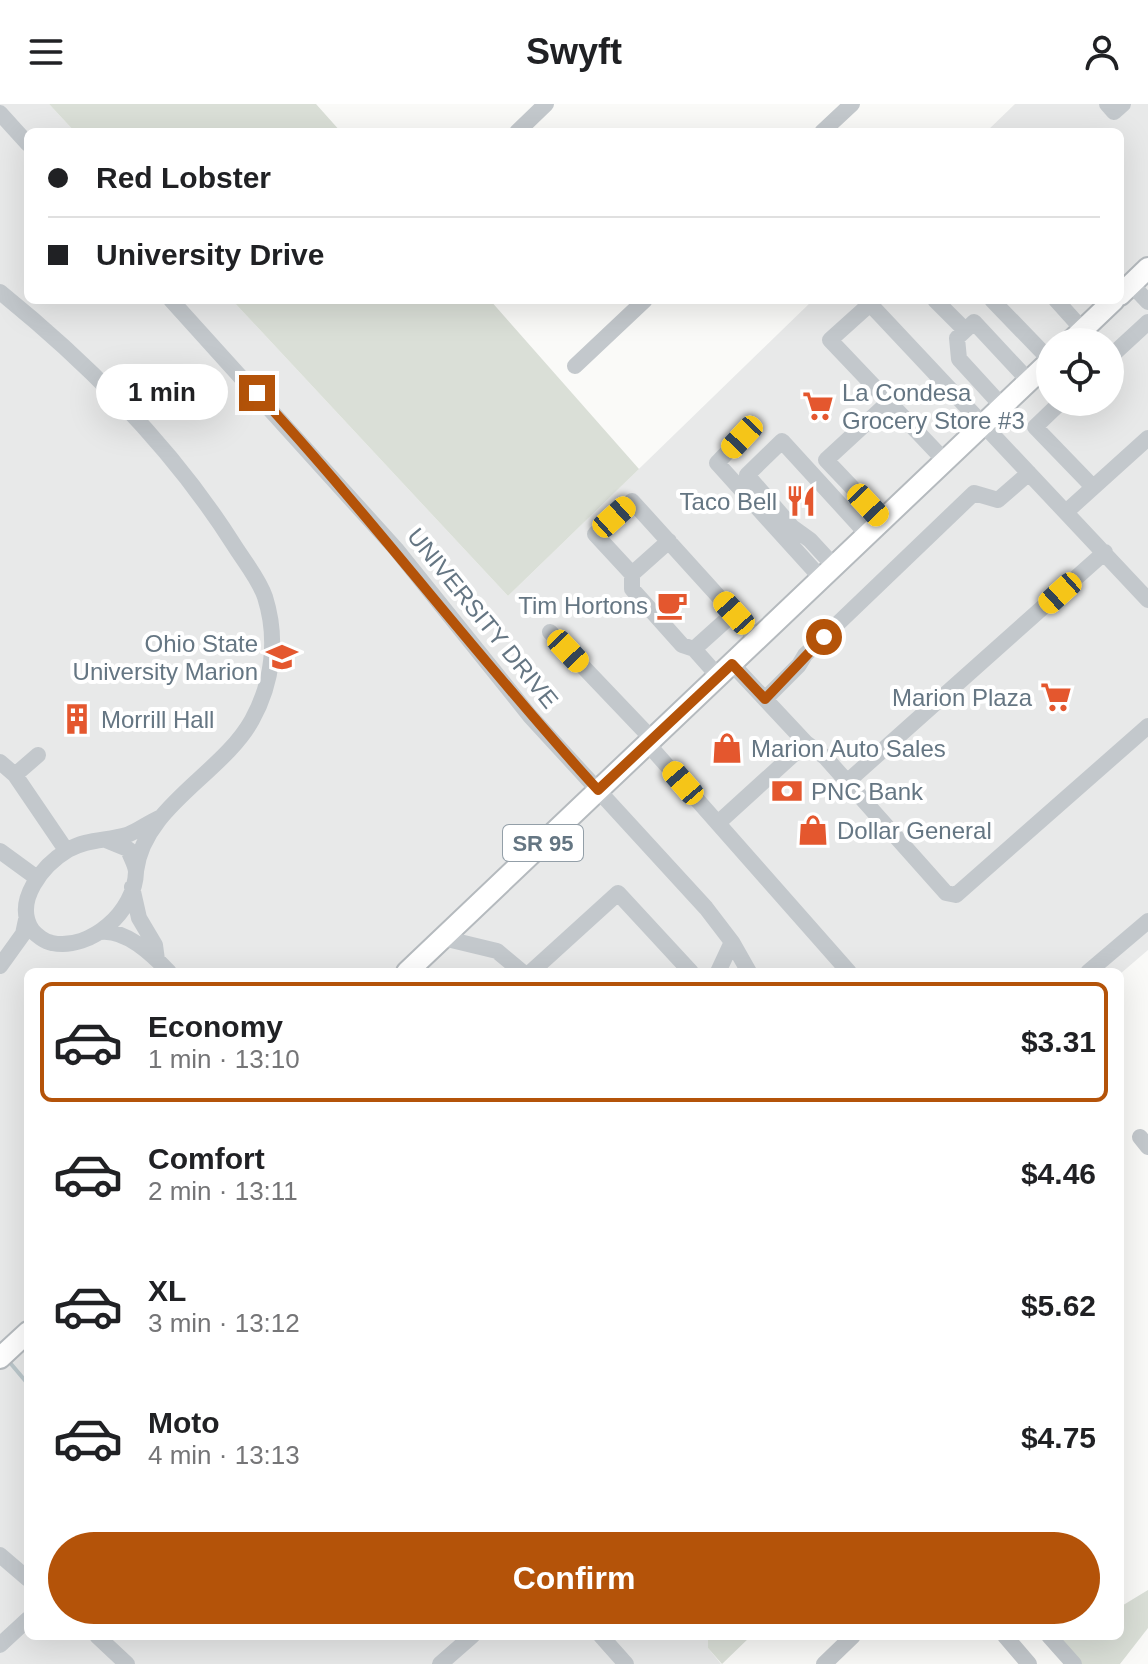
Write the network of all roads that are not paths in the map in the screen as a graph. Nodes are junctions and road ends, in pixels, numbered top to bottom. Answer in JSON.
{"nodes":[{"id":1,"x":546,"y":104,"type":"edge"},
{"id":2,"x":852,"y":104,"type":"edge"},
{"id":3,"x":1107,"y":104,"type":"edge"},
{"id":4,"x":1123,"y":104,"type":"edge"},
{"id":5,"x":0,"y":113,"type":"edge"},
{"id":6,"x":521,"y":128,"type":"edge"},
{"id":7,"x":826,"y":128,"type":"edge"},
{"id":8,"x":24,"y":140,"type":"edge"},
{"id":9,"x":1148,"y":268,"type":"edge"},
{"id":10,"x":1125,"y":290,"type":"edge"},
{"id":11,"x":0,"y":292,"type":"edge"},
{"id":12,"x":1148,"y":302,"type":"edge"},
{"id":13,"x":175,"y":304,"type":"edge"},
{"id":14,"x":641,"y":304,"type":"edge"},
{"id":15,"x":939,"y":304,"type":"edge"},
{"id":16,"x":996,"y":304,"type":"edge"},
{"id":17,"x":1058,"y":304,"type":"edge"},
{"id":18,"x":1110,"y":304,"type":"edge"},
{"id":19,"x":1148,"y":322,"type":"edge"},
{"id":20,"x":1069,"y":328,"type":"edge"},
{"id":21,"x":1085,"y":328,"type":"edge"},
{"id":22,"x":965,"y":330,"type":"junction"},
{"id":23,"x":1124,"y":344,"type":"edge"},
{"id":24,"x":1036,"y":346,"type":"edge"},
{"id":25,"x":575,"y":366,"type":"dead end"},
{"id":26,"x":1036,"y":374,"type":"edge"},
{"id":27,"x":1029,"y":381,"type":"junction"},
{"id":28,"x":889,"y":402,"type":"junction"},
{"id":29,"x":1002,"y":406,"type":"junction"},
{"id":30,"x":1046,"y":416,"type":"edge"},
{"id":31,"x":983,"y":425,"type":"junction"},
{"id":32,"x":742,"y":437,"type":"dead end"},
{"id":33,"x":1148,"y":438,"type":"edge"},
{"id":34,"x":945,"y":461,"type":"junction"},
{"id":35,"x":1029,"y":473,"type":"junction"},
{"id":36,"x":1093,"y":487,"type":"junction"},
{"id":37,"x":1066,"y":512,"type":"junction"},
{"id":38,"x":883,"y":520,"type":"junction"},
{"id":39,"x":867,"y":534,"type":"junction"},
{"id":40,"x":669,"y":541,"type":"junction"},
{"id":41,"x":1105,"y":552,"type":"junction"},
{"id":42,"x":828,"y":572,"type":"junction"},
{"id":43,"x":632,"y":574,"type":"junction"},
{"id":44,"x":1148,"y":600,"type":"edge"},
{"id":45,"x":734,"y":613,"type":"junction"},
{"id":46,"x":550,"y":632,"type":"dead end"},
{"id":47,"x":757,"y":639,"type":"junction"},
{"id":48,"x":694,"y":649,"type":"junction"},
{"id":49,"x":725,"y":670,"type":"junction"},
{"id":50,"x":765,"y":699,"type":"junction"},
{"id":51,"x":1148,"y":726,"type":"edge"},
{"id":52,"x":650,"y":741,"type":"junction"},
{"id":53,"x":806,"y":743,"type":"junction"},
{"id":54,"x":38,"y":755,"type":"dead end"},
{"id":55,"x":0,"y":762,"type":"edge"},
{"id":56,"x":15,"y":775,"type":"junction"},
{"id":57,"x":847,"y":782,"type":"junction"},
{"id":58,"x":598,"y":790,"type":"junction"},
{"id":59,"x":161,"y":817,"type":"junction"},
{"id":60,"x":718,"y":823,"type":"junction"},
{"id":61,"x":106,"y":840,"type":"junction"},
{"id":62,"x":66,"y":850,"type":"junction"},
{"id":63,"x":0,"y":851,"type":"edge"},
{"id":64,"x":37,"y":878,"type":"junction"},
{"id":65,"x":134,"y":878,"type":"junction"},
{"id":66,"x":26,"y":920,"type":"junction"},
{"id":67,"x":1148,"y":921,"type":"edge"},
{"id":68,"x":100,"y":932,"type":"junction"},
{"id":69,"x":443,"y":938,"type":"junction"},
{"id":70,"x":732,"y":942,"type":"junction"},
{"id":71,"x":51,"y":943,"type":"junction"},
{"id":72,"x":4,"y":963,"type":"edge"},
{"id":73,"x":163,"y":966,"type":"edge"},
{"id":74,"x":411,"y":968,"type":"edge"},
{"id":75,"x":527,"y":968,"type":"edge"},
{"id":76,"x":535,"y":968,"type":"edge"},
{"id":77,"x":687,"y":968,"type":"edge"},
{"id":78,"x":720,"y":968,"type":"edge"},
{"id":79,"x":747,"y":968,"type":"edge"},
{"id":80,"x":845,"y":968,"type":"edge"},
{"id":81,"x":1093,"y":968,"type":"edge"},
{"id":82,"x":23,"y":1337,"type":"edge"},
{"id":83,"x":0,"y":1358,"type":"edge"},
{"id":84,"x":0,"y":1555,"type":"edge"},
{"id":85,"x":24,"y":1576,"type":"edge"},
{"id":86,"x":24,"y":1623,"type":"edge"},
{"id":87,"x":101,"y":1640,"type":"edge"},
{"id":88,"x":467,"y":1640,"type":"edge"},
{"id":89,"x":605,"y":1640,"type":"edge"},
{"id":90,"x":849,"y":1640,"type":"edge"},
{"id":91,"x":1008,"y":1640,"type":"edge"},
{"id":92,"x":1053,"y":1640,"type":"edge"},
{"id":93,"x":0,"y":1645,"type":"edge"},
{"id":94,"x":127,"y":1664,"type":"edge"},
{"id":95,"x":440,"y":1664,"type":"edge"},
{"id":96,"x":626,"y":1664,"type":"edge"},
{"id":97,"x":824,"y":1664,"type":"edge"},
{"id":98,"x":1029,"y":1664,"type":"edge"},
{"id":99,"x":1074,"y":1664,"type":"edge"}],
"edges":[{"from":1,"to":6,"type":"street"},
{"from":2,"to":7,"type":"street"},
{"from":3,"to":4,"type":"street"},
{"from":5,"to":8,"type":"street"},
{"from":9,"to":10,"type":"main road"},
{"from":10,"to":12,"type":"street"},
{"from":11,"to":59,"type":"street"},
{"from":13,"to":58,"type":"street","name":"UNIVERSITY DRIVE"},
{"from":14,"to":25,"type":"street"},
{"from":15,"to":22,"type":"street"},
{"from":16,"to":24,"type":"street"},
{"from":17,"to":20,"type":"street"},
{"from":18,"to":21,"type":"main road"},
{"from":19,"to":23,"type":"street"},
{"from":22,"to":27,"type":"street"},
{"from":22,"to":29,"type":"street"},
{"from":26,"to":27,"type":"main road","number":"SR 95"},
{"from":27,"to":29,"type":"main road","number":"SR 95"},
{"from":28,"to":31,"type":"street"},
{"from":28,"to":34,"type":"street"},
{"from":28,"to":38,"type":"street"},
{"from":29,"to":31,"type":"main road","number":"SR 95"},
{"from":30,"to":36,"type":"street"},
{"from":31,"to":34,"type":"main road","number":"SR 95"},
{"from":31,"to":35,"type":"street"},
{"from":32,"to":42,"type":"street"},
{"from":33,"to":36,"type":"street"},
{"from":34,"to":38,"type":"main road","number":"SR 95"},
{"from":35,"to":37,"type":"street"},
{"from":35,"to":50,"type":"street"},
{"from":36,"to":37,"type":"street"},
{"from":37,"to":41,"type":"street"},
{"from":38,"to":39,"type":"main road","number":"SR 95"},
{"from":39,"to":42,"type":"main road","number":"SR 95"},
{"from":39,"to":42,"type":"street"},
{"from":40,"to":43,"type":"street"},
{"from":40,"to":43,"type":"street"},
{"from":40,"to":45,"type":"street"},
{"from":41,"to":44,"type":"street"},
{"from":41,"to":57,"type":"street"},
{"from":42,"to":47,"type":"main road","number":"SR 95"},
{"from":43,"to":48,"type":"street"},
{"from":45,"to":47,"type":"street"},
{"from":45,"to":48,"type":"street"},
{"from":46,"to":52,"type":"street"},
{"from":47,"to":49,"type":"main road","number":"SR 95"},
{"from":48,"to":49,"type":"street"},
{"from":49,"to":50,"type":"street"},
{"from":49,"to":52,"type":"main road","number":"SR 95"},
{"from":50,"to":53,"type":"street"},
{"from":51,"to":57,"type":"street"},
{"from":52,"to":58,"type":"main road","number":"SR 95"},
{"from":52,"to":60,"type":"street"},
{"from":53,"to":57,"type":"street"},
{"from":53,"to":60,"type":"street"},
{"from":54,"to":56,"type":"street"},
{"from":55,"to":56,"type":"street"},
{"from":56,"to":62,"type":"street"},
{"from":58,"to":69,"type":"main road","number":"SR 95"},
{"from":58,"to":70,"type":"street","name":"UNIVERSITY DRIVE"},
{"from":59,"to":61,"type":"street"},
{"from":59,"to":65,"type":"street"},
{"from":60,"to":80,"type":"street"},
{"from":61,"to":62,"type":"street"},
{"from":61,"to":65,"type":"street"},
{"from":62,"to":64,"type":"street"},
{"from":63,"to":64,"type":"street"},
{"from":64,"to":66,"type":"street"},
{"from":65,"to":68,"type":"street"},
{"from":65,"to":73,"type":"street"},
{"from":66,"to":71,"type":"street"},
{"from":66,"to":72,"type":"street"},
{"from":67,"to":81,"type":"street"},
{"from":68,"to":71,"type":"street"},
{"from":68,"to":73,"type":"street"},
{"from":69,"to":74,"type":"main road","number":"SR 95"},
{"from":69,"to":75,"type":"street"},
{"from":70,"to":78,"type":"street"},
{"from":70,"to":79,"type":"street","name":"UNIVERSITY DRIVE"},
{"from":71,"to":72,"type":"street"},
{"from":76,"to":77,"type":"street"},
{"from":82,"to":83,"type":"main road"},
{"from":84,"to":85,"type":"street"},
{"from":86,"to":93,"type":"street"},
{"from":87,"to":94,"type":"street"},
{"from":88,"to":95,"type":"street"},
{"from":89,"to":96,"type":"street"},
{"from":90,"to":97,"type":"street"},
{"from":91,"to":98,"type":"street"},
{"from":92,"to":99,"type":"street"}]}
